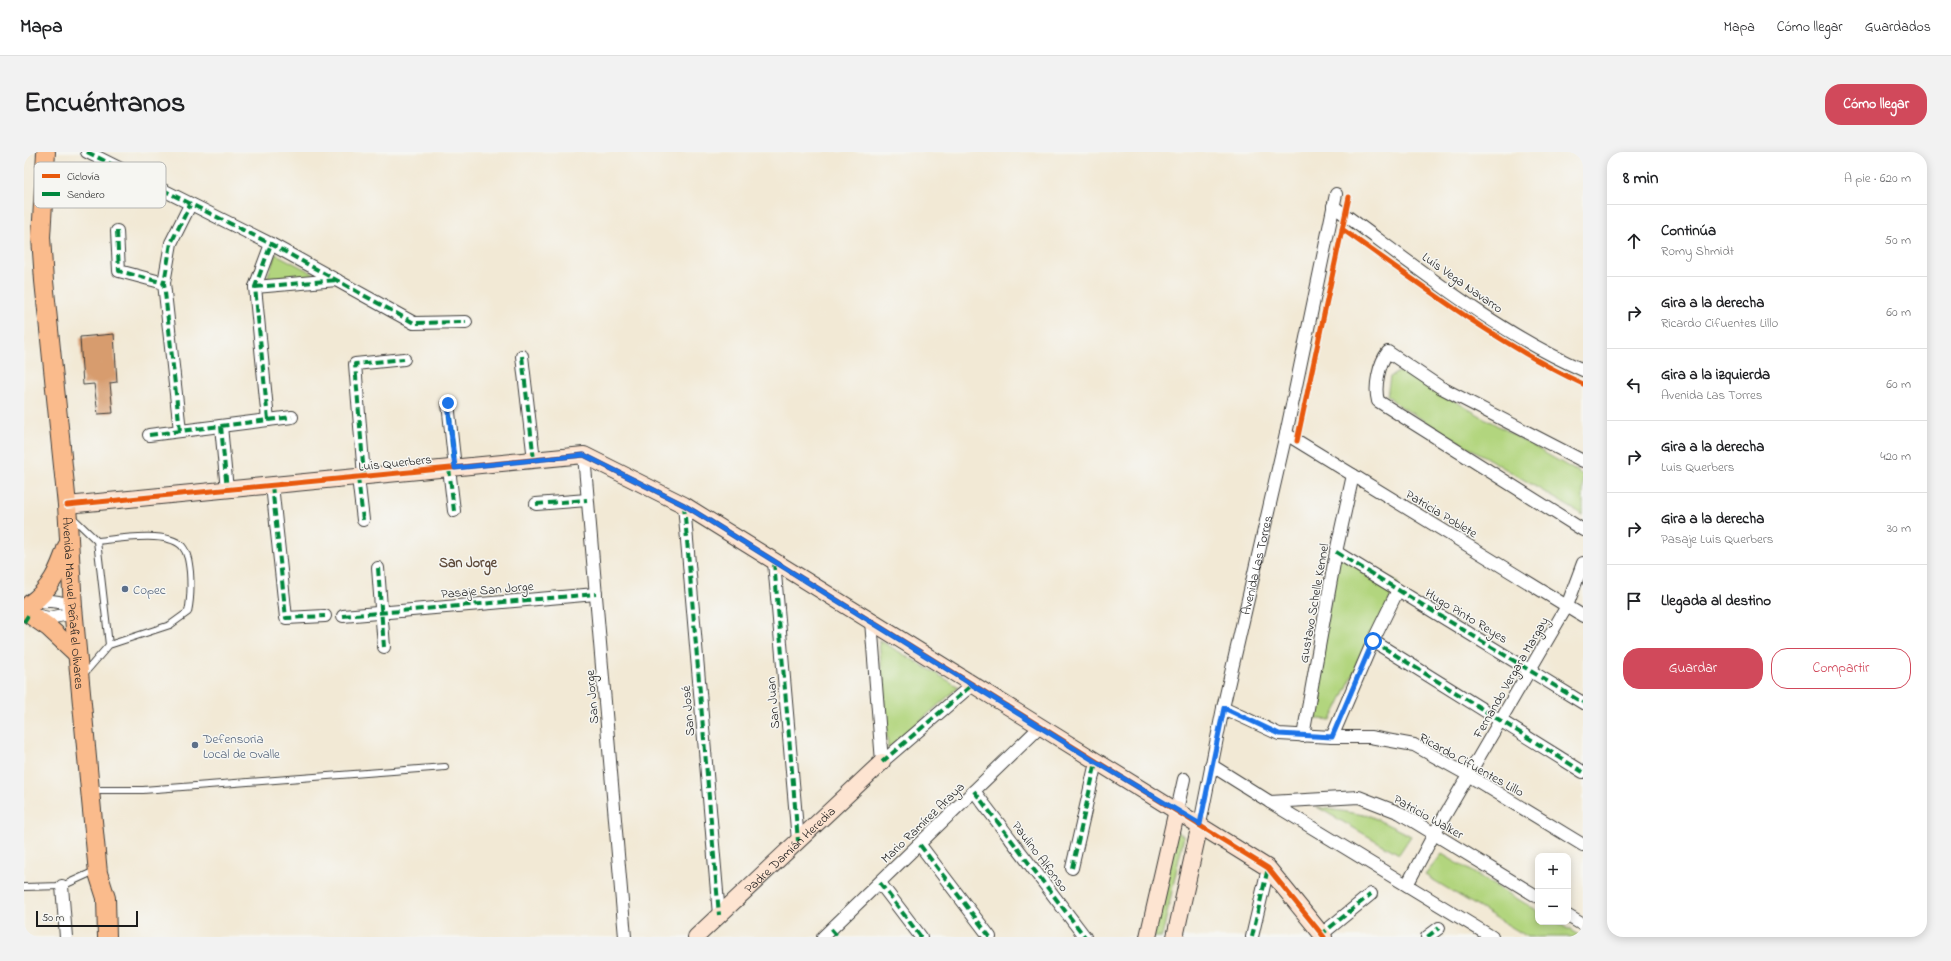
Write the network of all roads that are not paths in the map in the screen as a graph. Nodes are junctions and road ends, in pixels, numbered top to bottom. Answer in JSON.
{"nodes":[{"id":1,"x":46,"y":152,"type":"edge"},
{"id":2,"x":87,"y":152,"type":"edge"},
{"id":3,"x":45,"y":162,"type":"edge"},
{"id":4,"x":106,"y":162,"type":"edge"},
{"id":5,"x":166,"y":193,"type":"edge"},
{"id":6,"x":1335,"y":200,"type":"joint"},
{"id":7,"x":190,"y":205,"type":"junction"},
{"id":8,"x":38,"y":208,"type":"edge"},
{"id":9,"x":43,"y":208,"type":"edge"},
{"id":10,"x":117,"y":231,"type":"dead end"},
{"id":11,"x":41,"y":237,"type":"junction"},
{"id":12,"x":271,"y":244,"type":"junction"},
{"id":13,"x":337,"y":280,"type":"junction"},
{"id":14,"x":164,"y":283,"type":"junction"},
{"id":15,"x":255,"y":287,"type":"junction"},
{"id":16,"x":466,"y":322,"type":"dead end"},
{"id":17,"x":522,"y":356,"type":"dead end"},
{"id":18,"x":404,"y":359,"type":"dead end"},
{"id":19,"x":1583,"y":370,"type":"edge"},
{"id":20,"x":448,"y":403,"type":"dead end"},
{"id":21,"x":292,"y":417,"type":"dead end"},
{"id":22,"x":268,"y":420,"type":"junction"},
{"id":23,"x":221,"y":426,"type":"junction"},
{"id":24,"x":180,"y":431,"type":"junction"},
{"id":25,"x":1286,"y":434,"type":"junction"},
{"id":26,"x":149,"y":435,"type":"dead end"},
{"id":27,"x":584,"y":455,"type":"junction"},
{"id":28,"x":534,"y":460,"type":"junction"},
{"id":29,"x":1583,"y":460,"type":"edge"},
{"id":30,"x":452,"y":468,"type":"junction"},
{"id":31,"x":1353,"y":475,"type":"junction"},
{"id":32,"x":361,"y":477,"type":"junction"},
{"id":33,"x":272,"y":485,"type":"junction"},
{"id":34,"x":227,"y":490,"type":"junction"},
{"id":35,"x":588,"y":500,"type":"junction"},
{"id":36,"x":536,"y":504,"type":"dead end"},
{"id":37,"x":684,"y":505,"type":"junction"},
{"id":38,"x":67,"y":509,"type":"junction"},
{"id":39,"x":454,"y":511,"type":"dead end"},
{"id":40,"x":363,"y":520,"type":"dead end"},
{"id":41,"x":1583,"y":530,"type":"edge"},
{"id":42,"x":69,"y":538,"type":"junction"},
{"id":43,"x":97,"y":541,"type":"junction"},
{"id":44,"x":1336,"y":552,"type":"junction"},
{"id":45,"x":774,"y":562,"type":"junction"},
{"id":46,"x":1583,"y":563,"type":"edge"},
{"id":47,"x":378,"y":568,"type":"dead end"},
{"id":48,"x":1398,"y":590,"type":"junction"},
{"id":49,"x":596,"y":594,"type":"junction"},
{"id":50,"x":1567,"y":606,"type":"junction"},
{"id":51,"x":74,"y":610,"type":"junction"},
{"id":52,"x":26,"y":611,"type":"edge"},
{"id":53,"x":382,"y":612,"type":"junction"},
{"id":54,"x":325,"y":616,"type":"dead end"},
{"id":55,"x":343,"y":616,"type":"dead end"},
{"id":56,"x":1583,"y":616,"type":"edge"},
{"id":57,"x":871,"y":621,"type":"junction"},
{"id":58,"x":1373,"y":641,"type":"junction"},
{"id":59,"x":109,"y":645,"type":"junction"},
{"id":60,"x":384,"y":647,"type":"dead end"},
{"id":61,"x":77,"y":654,"type":"junction"},
{"id":62,"x":1530,"y":670,"type":"junction"},
{"id":63,"x":80,"y":678,"type":"junction"},
{"id":64,"x":973,"y":684,"type":"junction"},
{"id":65,"x":1583,"y":703,"type":"edge"},
{"id":66,"x":1224,"y":708,"type":"junction"},
{"id":67,"x":1500,"y":720,"type":"junction"},
{"id":68,"x":1040,"y":727,"type":"junction"},
{"id":69,"x":1303,"y":736,"type":"junction"},
{"id":70,"x":1332,"y":737,"type":"junction"},
{"id":71,"x":882,"y":762,"type":"junction"},
{"id":72,"x":1096,"y":762,"type":"junction"},
{"id":73,"x":1211,"y":765,"type":"junction"},
{"id":74,"x":446,"y":766,"type":"dead end"},
{"id":75,"x":1583,"y":772,"type":"edge"},
{"id":76,"x":1468,"y":775,"type":"junction"},
{"id":77,"x":1184,"y":779,"type":"dead end"},
{"id":78,"x":90,"y":790,"type":"junction"},
{"id":79,"x":974,"y":791,"type":"junction"},
{"id":80,"x":1270,"y":802,"type":"junction"},
{"id":81,"x":1177,"y":810,"type":"junction"},
{"id":82,"x":1200,"y":824,"type":"junction"},
{"id":83,"x":1434,"y":834,"type":"junction"},
{"id":84,"x":798,"y":841,"type":"junction"},
{"id":85,"x":920,"y":846,"type":"junction"},
{"id":86,"x":1583,"y":846,"type":"edge"},
{"id":87,"x":1072,"y":868,"type":"dead end"},
{"id":88,"x":1268,"y":868,"type":"junction"},
{"id":89,"x":98,"y":871,"type":"junction"},
{"id":90,"x":880,"y":883,"type":"junction"},
{"id":91,"x":1407,"y":885,"type":"junction"},
{"id":92,"x":62,"y":886,"type":"junction"},
{"id":93,"x":24,"y":887,"type":"edge"},
{"id":94,"x":1371,"y":894,"type":"dead end"},
{"id":95,"x":1535,"y":895,"type":"edge"},
{"id":96,"x":719,"y":915,"type":"junction"},
{"id":97,"x":1571,"y":918,"type":"edge"},
{"id":98,"x":1583,"y":925,"type":"edge"},
{"id":99,"x":1439,"y":928,"type":"dead end"},
{"id":100,"x":831,"y":934,"type":"edge"},
{"id":101,"x":1322,"y":936,"type":"edge"},
{"id":102,"x":66,"y":937,"type":"edge"},
{"id":103,"x":96,"y":937,"type":"edge"},
{"id":104,"x":107,"y":937,"type":"edge"},
{"id":105,"x":625,"y":937,"type":"edge"},
{"id":106,"x":696,"y":937,"type":"edge"},
{"id":107,"x":921,"y":937,"type":"edge"},
{"id":108,"x":990,"y":937,"type":"edge"},
{"id":109,"x":1085,"y":937,"type":"edge"},
{"id":110,"x":1148,"y":937,"type":"edge"},
{"id":111,"x":1175,"y":937,"type":"edge"},
{"id":112,"x":1252,"y":937,"type":"edge"},
{"id":113,"x":1427,"y":937,"type":"edge"},
{"id":114,"x":1492,"y":937,"type":"edge"}],
"edges":[{"from":1,"to":3,"type":"main road","name":"Avenida Manuel Peñafiel Olivares"},
{"from":2,"to":4,"type":"street"},
{"from":5,"to":7,"type":"street"},
{"from":6,"to":19,"type":"street","name":"Luís Vega Navarro"},
{"from":6,"to":25,"type":"street","name":"Avenida Las Torres"},
{"from":7,"to":12,"type":"street"},
{"from":7,"to":14,"type":"street"},
{"from":8,"to":11,"type":"main road","name":"Avenida Manuel Peñafiel Olivares"},
{"from":9,"to":11,"type":"main road","name":"Avenida Manuel Peñafiel Olivares"},
{"from":10,"to":14,"type":"street"},
{"from":11,"to":38,"type":"main road","name":"Avenida Manuel Peñafiel Olivares"},
{"from":12,"to":13,"type":"street"},
{"from":12,"to":15,"type":"street"},
{"from":13,"to":15,"type":"street"},
{"from":13,"to":16,"type":"street"},
{"from":14,"to":24,"type":"street"},
{"from":15,"to":22,"type":"street"},
{"from":17,"to":28,"type":"street"},
{"from":18,"to":32,"type":"street"},
{"from":20,"to":30,"type":"street"},
{"from":21,"to":22,"type":"street"},
{"from":22,"to":23,"type":"street"},
{"from":23,"to":24,"type":"street"},
{"from":23,"to":34,"type":"street"},
{"from":24,"to":26,"type":"street"},
{"from":25,"to":31,"type":"street","name":"Patricia Poblete"},
{"from":25,"to":66,"type":"street","name":"Avenida Las Torres"},
{"from":27,"to":28,"type":"street","name":"Luis Querbers"},
{"from":27,"to":35,"type":"street","name":"San Jorge"},
{"from":27,"to":37,"type":"street"},
{"from":28,"to":30,"type":"street","name":"Luis Querbers"},
{"from":29,"to":41,"type":"street"},
{"from":30,"to":32,"type":"street","name":"Luis Querbers"},
{"from":30,"to":39,"type":"street"},
{"from":31,"to":44,"type":"street","name":"Gustavo Schelle Kennel"},
{"from":31,"to":50,"type":"street","name":"Patricia Poblete"},
{"from":32,"to":33,"type":"street","name":"Luis Querbers"},
{"from":32,"to":40,"type":"street"},
{"from":33,"to":34,"type":"street","name":"Luis Querbers"},
{"from":33,"to":54,"type":"street"},
{"from":34,"to":38,"type":"street","name":"Luis Querbers"},
{"from":35,"to":36,"type":"street"},
{"from":35,"to":49,"type":"street","name":"San Jorge"},
{"from":37,"to":45,"type":"street"},
{"from":37,"to":96,"type":"street","name":"San José"},
{"from":38,"to":42,"type":"main road","name":"Avenida Manuel Peñafiel Olivares"},
{"from":38,"to":43,"type":"lane"},
{"from":42,"to":51,"type":"main road","name":"Avenida Manuel Peñafiel Olivares"},
{"from":42,"to":52,"type":"main road"},
{"from":43,"to":59,"type":"lane"},
{"from":43,"to":59,"type":"lane"},
{"from":44,"to":48,"type":"street","name":"Hugo Pinto Reyes"},
{"from":44,"to":69,"type":"street","name":"Gustavo Schelle Kennel"},
{"from":45,"to":57,"type":"street"},
{"from":45,"to":84,"type":"street","name":"San Juan"},
{"from":46,"to":50,"type":"street","name":"Fernando Vergara Margay"},
{"from":47,"to":53,"type":"street"},
{"from":48,"to":58,"type":"street"},
{"from":48,"to":62,"type":"street","name":"Hugo Pinto Reyes"},
{"from":49,"to":53,"type":"street","name":"Pasaje San Jorge"},
{"from":49,"to":105,"type":"street","name":"San Jorge"},
{"from":50,"to":56,"type":"street","name":"Patricia Poblete"},
{"from":50,"to":62,"type":"street","name":"Fernando Vergara Margay"},
{"from":51,"to":52,"type":"street"},
{"from":51,"to":52,"type":"street"},
{"from":51,"to":61,"type":"main road","name":"Avenida Manuel Peñafiel Olivares"},
{"from":52,"to":61,"type":"main road"},
{"from":53,"to":55,"type":"street","name":"Pasaje San Jorge"},
{"from":53,"to":60,"type":"street"},
{"from":57,"to":64,"type":"street"},
{"from":57,"to":71,"type":"street"},
{"from":58,"to":67,"type":"street"},
{"from":58,"to":70,"type":"street"},
{"from":59,"to":63,"type":"lane"},
{"from":61,"to":63,"type":"main road","name":"Avenida Manuel Peñafiel Olivares"},
{"from":62,"to":65,"type":"street","name":"Hugo Pinto Reyes"},
{"from":62,"to":67,"type":"street","name":"Fernando Vergara Margay"},
{"from":63,"to":78,"type":"main road","name":"Avenida Manuel Peñafiel Olivares"},
{"from":64,"to":68,"type":"street"},
{"from":64,"to":71,"type":"street","name":"Padre Damián Heredia"},
{"from":66,"to":69,"type":"street","name":"Ricardo Cifuentes Lillo"},
{"from":66,"to":73,"type":"street","name":"Avenida Las Torres"},
{"from":67,"to":75,"type":"street"},
{"from":67,"to":76,"type":"street","name":"Fernando Vergara Margay"},
{"from":68,"to":72,"type":"street"},
{"from":68,"to":79,"type":"street","name":"Mario Ramírez Araya"},
{"from":69,"to":70,"type":"street","name":"Ricardo Cifuentes Lillo"},
{"from":70,"to":76,"type":"street","name":"Ricardo Cifuentes Lillo"},
{"from":71,"to":84,"type":"street","name":"Padre Damián Heredia"},
{"from":72,"to":81,"type":"street"},
{"from":72,"to":87,"type":"street"},
{"from":73,"to":80,"type":"street"},
{"from":73,"to":82,"type":"street","name":"Avenida Las Torres"},
{"from":74,"to":78,"type":"lane"},
{"from":76,"to":83,"type":"street","name":"Fernando Vergara Margay"},
{"from":76,"to":86,"type":"street","name":"Ricardo Cifuentes Lillo"},
{"from":77,"to":81,"type":"street"},
{"from":78,"to":89,"type":"main road","name":"Avenida Manuel Peñafiel Olivares"},
{"from":79,"to":85,"type":"street","name":"Mario Ramírez Araya"},
{"from":79,"to":109,"type":"street","name":"Paulino Alfonso"},
{"from":80,"to":83,"type":"street","name":"Patricio Walker"},
{"from":80,"to":91,"type":"street"},
{"from":81,"to":82,"type":"street"},
{"from":81,"to":110,"type":"street"},
{"from":82,"to":88,"type":"street"},
{"from":82,"to":111,"type":"street","name":"Avenida Las Torres"},
{"from":83,"to":91,"type":"street","name":"Fernando Vergara Margay"},
{"from":83,"to":95,"type":"street","name":"Patricio Walker"},
{"from":84,"to":96,"type":"street","name":"Padre Damián Heredia"},
{"from":85,"to":90,"type":"street","name":"Mario Ramírez Araya"},
{"from":85,"to":108,"type":"street"},
{"from":88,"to":101,"type":"street"},
{"from":88,"to":112,"type":"street"},
{"from":89,"to":92,"type":"lane"},
{"from":89,"to":103,"type":"main road","name":"Avenida Manuel Peñafiel Olivares"},
{"from":89,"to":104,"type":"main road","name":"Avenida Manuel Peñafiel Olivares"},
{"from":90,"to":100,"type":"street","name":"Mario Ramírez Araya"},
{"from":90,"to":107,"type":"street"},
{"from":91,"to":114,"type":"street"},
{"from":92,"to":93,"type":"lane"},
{"from":92,"to":102,"type":"street"},
{"from":94,"to":101,"type":"street"},
{"from":96,"to":106,"type":"street","name":"Padre Damián Heredia"},
{"from":97,"to":98,"type":"street"},
{"from":99,"to":113,"type":"street"}]}
